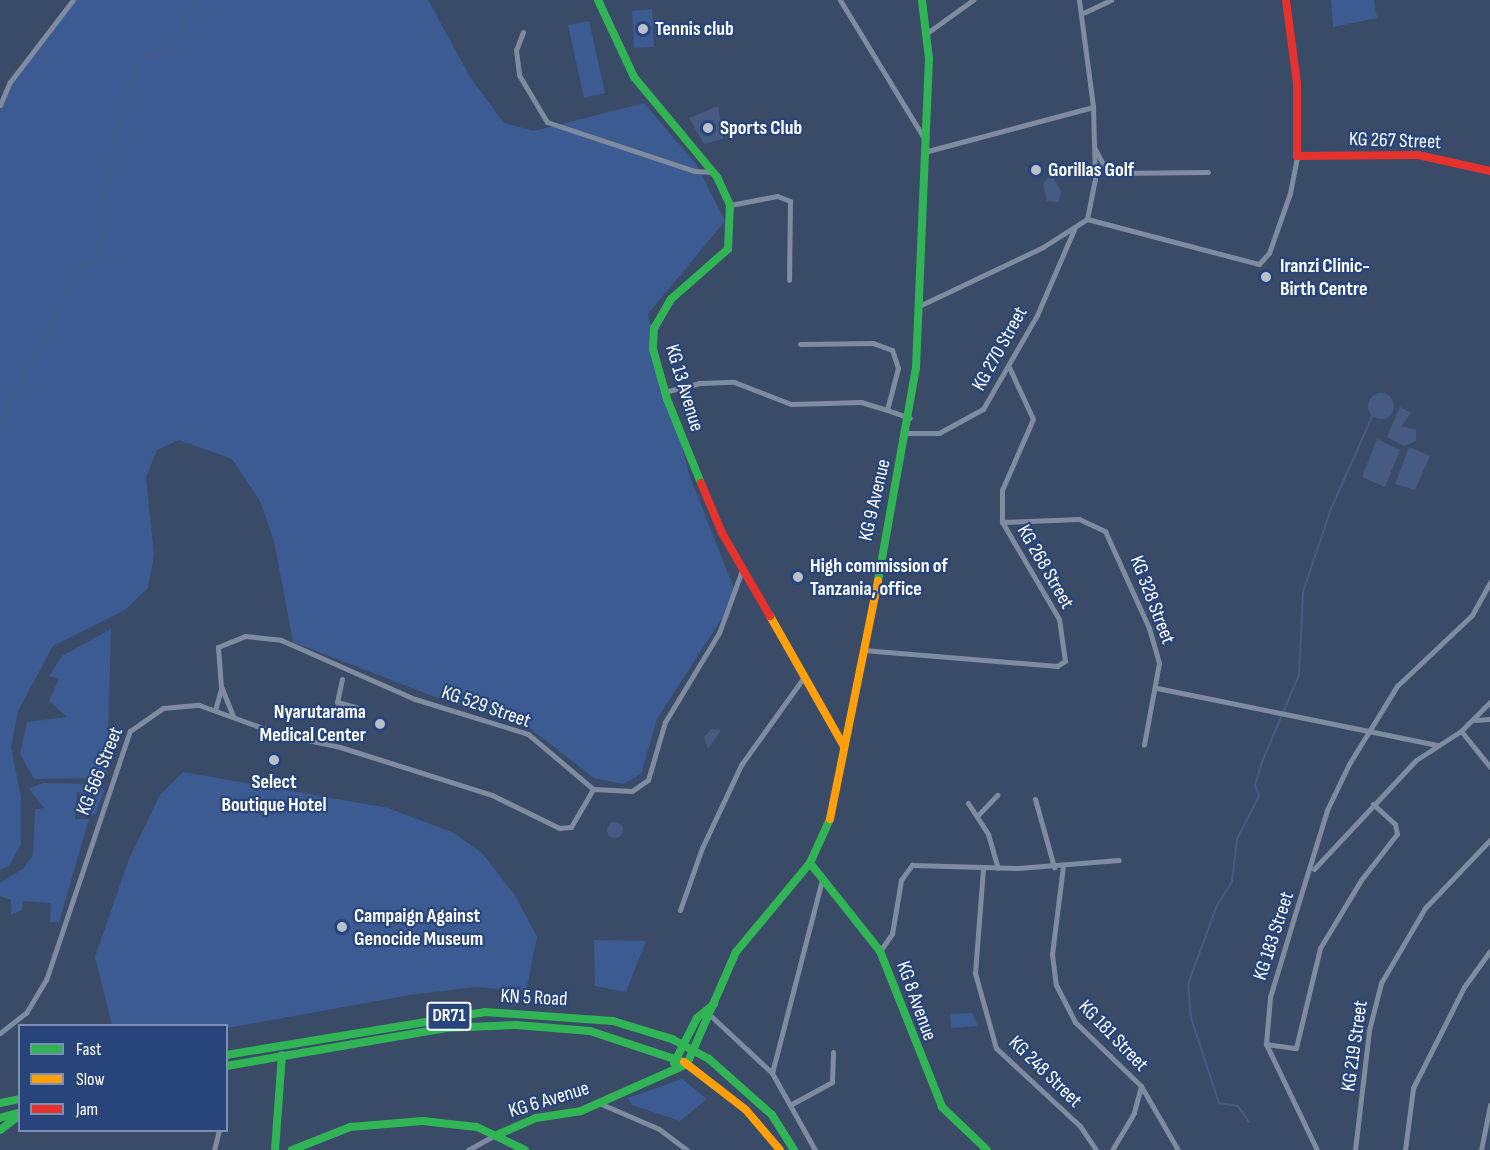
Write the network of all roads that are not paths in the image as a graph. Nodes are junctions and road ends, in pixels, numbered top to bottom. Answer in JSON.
{"nodes":[{"id":1,"x":73,"y":0,"type":"edge"},
{"id":2,"x":598,"y":0,"type":"edge"},
{"id":3,"x":840,"y":0,"type":"edge"},
{"id":4,"x":922,"y":0,"type":"edge"},
{"id":5,"x":973,"y":0,"type":"edge"},
{"id":6,"x":1079,"y":0,"type":"edge"},
{"id":7,"x":1111,"y":0,"type":"edge"},
{"id":8,"x":1286,"y":0,"type":"edge"},
{"id":9,"x":1083,"y":13,"type":"junction"},
{"id":10,"x":523,"y":32,"type":"dead end"},
{"id":11,"x":927,"y":33,"type":"junction"},
{"id":12,"x":0,"y":105,"type":"edge"},
{"id":13,"x":1093,"y":107,"type":"junction"},
{"id":14,"x":924,"y":138,"type":"junction"},
{"id":15,"x":1094,"y":148,"type":"junction"},
{"id":16,"x":921,"y":153,"type":"junction"},
{"id":17,"x":1297,"y":156,"type":"junction"},
{"id":18,"x":1490,"y":171,"type":"edge"},
{"id":19,"x":712,"y":172,"type":"junction"},
{"id":20,"x":1208,"y":172,"type":"dead end"},
{"id":21,"x":730,"y":205,"type":"junction"},
{"id":22,"x":1088,"y":219,"type":"junction"},
{"id":23,"x":1075,"y":227,"type":"junction"},
{"id":24,"x":789,"y":280,"type":"dead end"},
{"id":25,"x":919,"y":306,"type":"junction"},
{"id":26,"x":800,"y":344,"type":"dead end"},
{"id":27,"x":1010,"y":367,"type":"junction"},
{"id":28,"x":664,"y":392,"type":"junction"},
{"id":29,"x":886,"y":410,"type":"junction"},
{"id":30,"x":910,"y":418,"type":"junction"},
{"id":31,"x":908,"y":433,"type":"junction"},
{"id":32,"x":1002,"y":522,"type":"junction"},
{"id":33,"x":742,"y":570,"type":"junction"},
{"id":34,"x":1490,"y":582,"type":"edge"},
{"id":35,"x":863,"y":650,"type":"junction"},
{"id":36,"x":804,"y":677,"type":"junction"},
{"id":37,"x":342,"y":679,"type":"dead end"},
{"id":38,"x":221,"y":687,"type":"junction"},
{"id":39,"x":1157,"y":688,"type":"junction"},
{"id":40,"x":1490,"y":702,"type":"edge"},
{"id":41,"x":356,"y":707,"type":"dead end"},
{"id":42,"x":215,"y":710,"type":"junction"},
{"id":43,"x":233,"y":716,"type":"junction"},
{"id":44,"x":1490,"y":719,"type":"edge"},
{"id":45,"x":1475,"y":720,"type":"junction"},
{"id":46,"x":1368,"y":731,"type":"junction"},
{"id":47,"x":1461,"y":731,"type":"junction"},
{"id":48,"x":1144,"y":745,"type":"dead end"},
{"id":49,"x":1438,"y":745,"type":"junction"},
{"id":50,"x":844,"y":746,"type":"junction"},
{"id":51,"x":1490,"y":767,"type":"edge"},
{"id":52,"x":593,"y":789,"type":"junction"},
{"id":53,"x":997,"y":795,"type":"dead end"},
{"id":54,"x":1035,"y":800,"type":"dead end"},
{"id":55,"x":968,"y":803,"type":"dead end"},
{"id":56,"x":1373,"y":804,"type":"junction"},
{"id":57,"x":978,"y":815,"type":"junction"},
{"id":58,"x":1490,"y":840,"type":"edge"},
{"id":59,"x":1119,"y":860,"type":"dead end"},
{"id":60,"x":810,"y":863,"type":"junction"},
{"id":61,"x":1063,"y":866,"type":"junction"},
{"id":62,"x":1054,"y":867,"type":"junction"},
{"id":63,"x":998,"y":868,"type":"junction"},
{"id":64,"x":983,"y":869,"type":"junction"},
{"id":65,"x":1312,"y":870,"type":"junction"},
{"id":66,"x":822,"y":879,"type":"junction"},
{"id":67,"x":680,"y":910,"type":"dead end"},
{"id":68,"x":880,"y":951,"type":"junction"},
{"id":69,"x":1490,"y":951,"type":"edge"},
{"id":70,"x":714,"y":1004,"type":"junction"},
{"id":71,"x":712,"y":1017,"type":"junction"},
{"id":72,"x":0,"y":1033,"type":"edge"},
{"id":73,"x":682,"y":1044,"type":"junction"},
{"id":74,"x":1266,"y":1044,"type":"junction"},
{"id":75,"x":697,"y":1051,"type":"junction"},
{"id":76,"x":833,"y":1052,"type":"dead end"},
{"id":77,"x":228,"y":1055,"type":"edge"},
{"id":78,"x":282,"y":1055,"type":"junction"},
{"id":79,"x":674,"y":1057,"type":"junction"},
{"id":80,"x":687,"y":1064,"type":"junction"},
{"id":81,"x":228,"y":1066,"type":"edge"},
{"id":82,"x":674,"y":1068,"type":"junction"},
{"id":83,"x":772,"y":1073,"type":"junction"},
{"id":84,"x":1141,"y":1086,"type":"junction"},
{"id":85,"x":18,"y":1099,"type":"edge"},
{"id":86,"x":0,"y":1103,"type":"edge"},
{"id":87,"x":598,"y":1103,"type":"junction"},
{"id":88,"x":790,"y":1105,"type":"junction"},
{"id":89,"x":1490,"y":1105,"type":"edge"},
{"id":90,"x":18,"y":1114,"type":"edge"},
{"id":91,"x":18,"y":1116,"type":"edge"},
{"id":92,"x":0,"y":1118,"type":"edge"},
{"id":93,"x":0,"y":1130,"type":"edge"},
{"id":94,"x":219,"y":1132,"type":"edge"},
{"id":95,"x":499,"y":1134,"type":"junction"},
{"id":96,"x":214,"y":1150,"type":"edge"},
{"id":97,"x":275,"y":1150,"type":"edge"},
{"id":98,"x":292,"y":1150,"type":"edge"},
{"id":99,"x":468,"y":1150,"type":"edge"},
{"id":100,"x":525,"y":1150,"type":"edge"},
{"id":101,"x":687,"y":1150,"type":"edge"},
{"id":102,"x":780,"y":1150,"type":"edge"},
{"id":103,"x":794,"y":1150,"type":"edge"},
{"id":104,"x":815,"y":1150,"type":"edge"},
{"id":105,"x":987,"y":1150,"type":"edge"},
{"id":106,"x":1096,"y":1150,"type":"edge"},
{"id":107,"x":1112,"y":1150,"type":"edge"},
{"id":108,"x":1178,"y":1150,"type":"edge"},
{"id":109,"x":1317,"y":1150,"type":"edge"},
{"id":110,"x":1355,"y":1150,"type":"edge"},
{"id":111,"x":1405,"y":1150,"type":"edge"},
{"id":112,"x":1481,"y":1150,"type":"edge"}],
"edges":[{"from":1,"to":12,"type":"street"},
{"from":2,"to":19,"type":"main road","name":"KG 13 Avenue"},
{"from":3,"to":14,"type":"street"},
{"from":4,"to":11,"type":"main road","name":"KG 9 Avenue"},
{"from":5,"to":11,"type":"street"},
{"from":6,"to":9,"type":"street"},
{"from":7,"to":9,"type":"street"},
{"from":8,"to":17,"type":"main road"},
{"from":9,"to":13,"type":"street"},
{"from":10,"to":19,"type":"street"},
{"from":11,"to":14,"type":"main road","name":"KG 9 Avenue"},
{"from":13,"to":15,"type":"street"},
{"from":13,"to":16,"type":"street"},
{"from":14,"to":16,"type":"main road","name":"KG 9 Avenue"},
{"from":15,"to":20,"type":"street"},
{"from":15,"to":22,"type":"street"},
{"from":16,"to":25,"type":"main road","name":"KG 9 Avenue"},
{"from":17,"to":18,"type":"main road","name":"KG 267 Street"},
{"from":17,"to":22,"type":"street"},
{"from":19,"to":21,"type":"main road","name":"KG 13 Avenue"},
{"from":21,"to":24,"type":"street"},
{"from":21,"to":28,"type":"main road","name":"KG 13 Avenue"},
{"from":22,"to":23,"type":"street"},
{"from":23,"to":25,"type":"street"},
{"from":23,"to":27,"type":"street","name":"KG 270 Street"},
{"from":25,"to":30,"type":"main road","name":"KG 9 Avenue"},
{"from":26,"to":29,"type":"street"},
{"from":27,"to":31,"type":"street","name":"KG 270 Street"},
{"from":27,"to":32,"type":"street","name":"KG 268 Street"},
{"from":28,"to":29,"type":"street"},
{"from":28,"to":33,"type":"main road","name":"KG 13 Avenue"},
{"from":29,"to":30,"type":"street"},
{"from":30,"to":31,"type":"main road","name":"KG 9 Avenue"},
{"from":31,"to":35,"type":"main road","name":"KG 9 Avenue"},
{"from":32,"to":35,"type":"street","name":"KG 268 Street"},
{"from":32,"to":39,"type":"street","name":"KG 328 Street"},
{"from":33,"to":36,"type":"main road","name":"KG 13 Avenue"},
{"from":33,"to":52,"type":"street"},
{"from":34,"to":46,"type":"street","name":"KG 183 Street"},
{"from":35,"to":50,"type":"main road","name":"KG 9 Avenue"},
{"from":36,"to":50,"type":"main road","name":"KG 13 Avenue"},
{"from":36,"to":67,"type":"street"},
{"from":37,"to":41,"type":"street"},
{"from":38,"to":42,"type":"street"},
{"from":38,"to":43,"type":"street"},
{"from":38,"to":52,"type":"street","name":"KG 529 Street"},
{"from":39,"to":46,"type":"street"},
{"from":39,"to":48,"type":"street","name":"KG 328 Street"},
{"from":40,"to":45,"type":"street"},
{"from":42,"to":43,"type":"street","name":"KG 566 Street"},
{"from":42,"to":72,"type":"street","name":"KG 566 Street"},
{"from":43,"to":52,"type":"street","name":"KG 566 Street"},
{"from":44,"to":45,"type":"street"},
{"from":45,"to":47,"type":"street"},
{"from":46,"to":49,"type":"street"},
{"from":46,"to":65,"type":"street","name":"KG 183 Street"},
{"from":47,"to":49,"type":"street"},
{"from":47,"to":51,"type":"street"},
{"from":49,"to":56,"type":"street"},
{"from":50,"to":60,"type":"main road","name":"KG 9 Avenue"},
{"from":53,"to":57,"type":"street"},
{"from":54,"to":62,"type":"street"},
{"from":55,"to":57,"type":"street"},
{"from":56,"to":65,"type":"street"},
{"from":56,"to":74,"type":"street"},
{"from":57,"to":63,"type":"street"},
{"from":58,"to":110,"type":"street","name":"KG 219 Street"},
{"from":59,"to":61,"type":"street"},
{"from":60,"to":66,"type":"main road","name":"KG 8 Avenue"},
{"from":60,"to":70,"type":"main road","name":"KG 9 Avenue"},
{"from":61,"to":62,"type":"street"},
{"from":61,"to":84,"type":"street","name":"KG 181 Street"},
{"from":62,"to":63,"type":"street"},
{"from":63,"to":64,"type":"street"},
{"from":64,"to":68,"type":"street"},
{"from":64,"to":106,"type":"street","name":"KG 248 Street"},
{"from":65,"to":74,"type":"street","name":"KG 183 Street"},
{"from":66,"to":68,"type":"main road","name":"KG 8 Avenue"},
{"from":66,"to":83,"type":"street"},
{"from":68,"to":105,"type":"main road","name":"KG 8 Avenue"},
{"from":69,"to":111,"type":"street"},
{"from":70,"to":71,"type":"main road","name":"KG 9 Avenue"},
{"from":70,"to":73,"type":"main road","name":"KG 9 Avenue"},
{"from":71,"to":75,"type":"main road","name":"KG 9 Avenue"},
{"from":71,"to":83,"type":"street"},
{"from":73,"to":75,"type":"main road","name":"KN 5 Road","number":"DR71"},
{"from":73,"to":77,"type":"main road","name":"KN 5 Road","number":"DR71"},
{"from":73,"to":79,"type":"main road","name":"KG 9 Avenue"},
{"from":74,"to":109,"type":"street"},
{"from":75,"to":80,"type":"main road","name":"KG 9 Avenue"},
{"from":75,"to":103,"type":"main road","name":"KN 5 Road","number":"DR71"},
{"from":76,"to":88,"type":"street"},
{"from":78,"to":79,"type":"main road","name":"KN 5 Road","number":"DR71"},
{"from":78,"to":81,"type":"main road","name":"KN 5 Road","number":"DR71"},
{"from":78,"to":97,"type":"main road"},
{"from":79,"to":80,"type":"main road","name":"KN 5 Road","number":"DR71"},
{"from":79,"to":82,"type":"main road"},
{"from":80,"to":82,"type":"main road","name":"KG 6 Avenue"},
{"from":80,"to":102,"type":"main road","name":"KN 5 Road","number":"DR71"},
{"from":82,"to":87,"type":"main road","name":"KG 6 Avenue"},
{"from":83,"to":88,"type":"street"},
{"from":84,"to":107,"type":"street","name":"KG 181 Street"},
{"from":84,"to":108,"type":"street"},
{"from":85,"to":86,"type":"main road"},
{"from":87,"to":95,"type":"main road","name":"KG 6 Avenue"},
{"from":87,"to":101,"type":"street"},
{"from":88,"to":104,"type":"street"},
{"from":89,"to":112,"type":"street"},
{"from":90,"to":92,"type":"main road"},
{"from":91,"to":93,"type":"main road"},
{"from":94,"to":96,"type":"street"},
{"from":95,"to":98,"type":"main road"},
{"from":95,"to":99,"type":"street","name":"KG 6 Avenue"},
{"from":95,"to":100,"type":"main road"}]}
